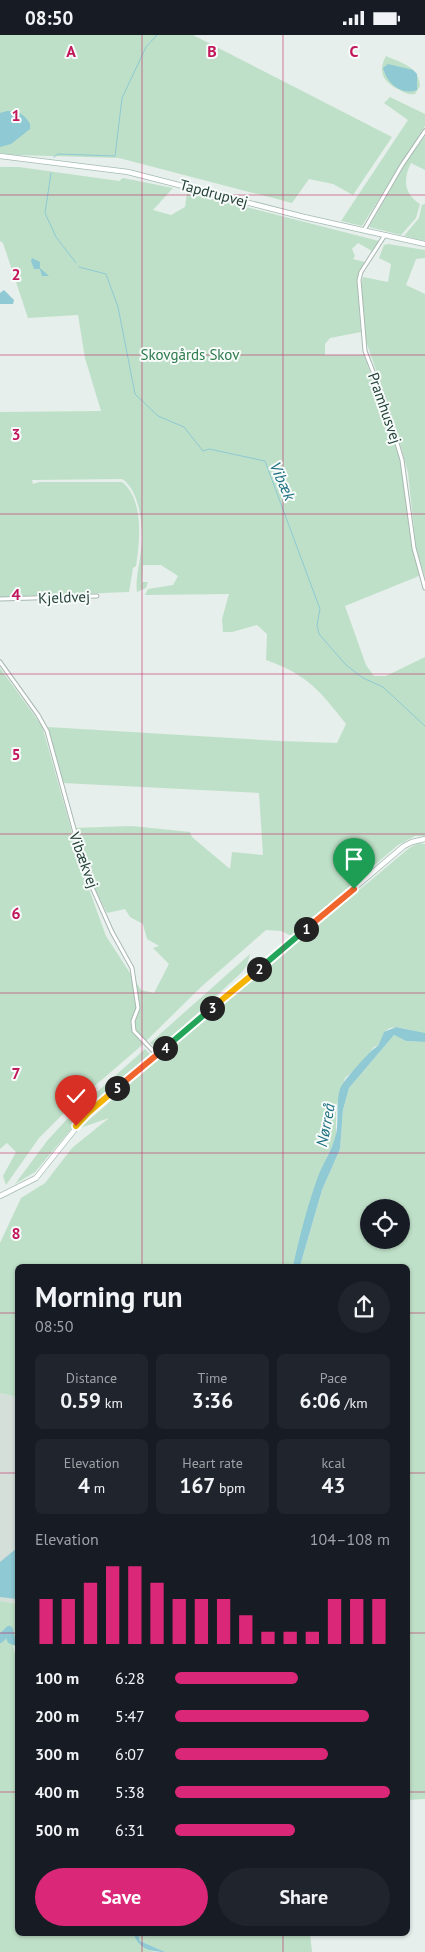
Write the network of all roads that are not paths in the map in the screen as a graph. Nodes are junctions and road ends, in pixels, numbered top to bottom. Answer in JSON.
{"nodes":[{"id":1,"x":425,"y":131,"type":"edge"},
{"id":2,"x":0,"y":156,"type":"edge"},
{"id":3,"x":364,"y":230,"type":"junction"},
{"id":4,"x":385,"y":234,"type":"junction"},
{"id":5,"x":425,"y":243,"type":"edge"},
{"id":6,"x":425,"y":588,"type":"edge"},
{"id":7,"x":97,"y":596,"type":"dead end"},
{"id":8,"x":0,"y":599,"type":"edge"},
{"id":9,"x":0,"y":663,"type":"edge"},
{"id":10,"x":425,"y":839,"type":"edge"},
{"id":11,"x":157,"y":1055,"type":"junction"},
{"id":12,"x":0,"y":1196,"type":"edge"}],
"edges":[{"from":1,"to":3,"type":"street"},
{"from":2,"to":3,"type":"street","name":"Tapdrupvej"},
{"from":3,"to":4,"type":"street","name":"Tapdrupvej"},
{"from":4,"to":5,"type":"street","name":"Tapdrupvej"},
{"from":4,"to":6,"type":"street","name":"Pramhusvej"},
{"from":7,"to":8,"type":"street","name":"Kjeldvej"},
{"from":9,"to":11,"type":"street","name":"Vibækvej"},
{"from":10,"to":11,"type":"street"},
{"from":11,"to":12,"type":"street"}]}
